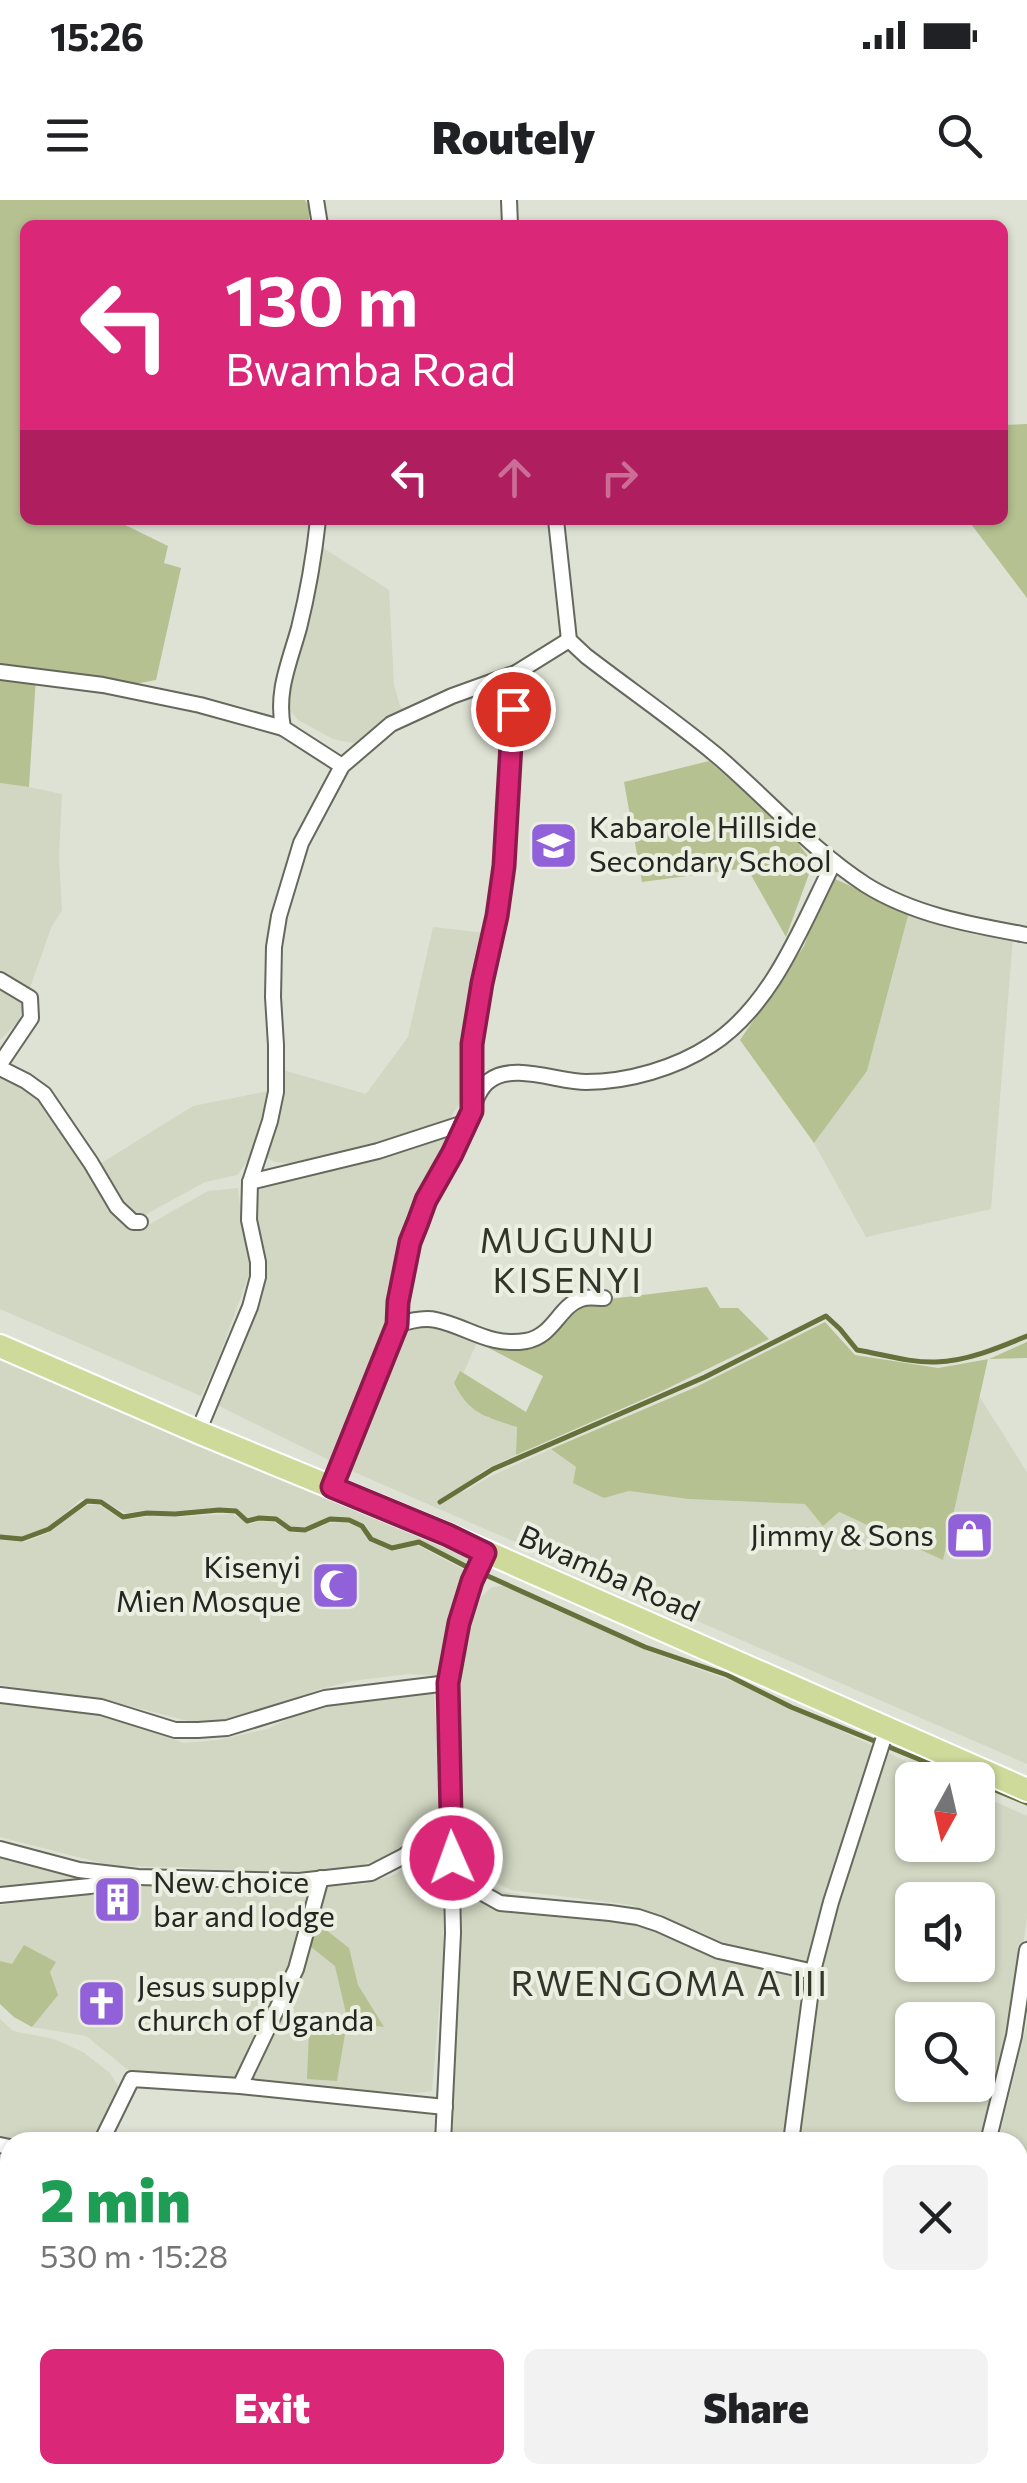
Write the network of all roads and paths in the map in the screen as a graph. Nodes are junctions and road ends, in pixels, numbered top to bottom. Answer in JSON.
{"nodes":[{"id":1,"x":317,"y":525,"type":"edge"},
{"id":2,"x":556,"y":525,"type":"edge"},
{"id":3,"x":568,"y":640,"type":"junction"},
{"id":4,"x":0,"y":672,"type":"edge"},
{"id":5,"x":516,"y":673,"type":"junction"},
{"id":6,"x":283,"y":728,"type":"junction"},
{"id":7,"x":342,"y":766,"type":"junction"},
{"id":8,"x":834,"y":862,"type":"junction"},
{"id":9,"x":1027,"y":934,"type":"edge"},
{"id":10,"x":0,"y":980,"type":"edge"},
{"id":11,"x":0,"y":1066,"type":"edge"},
{"id":12,"x":469,"y":1116,"type":"junction"},
{"id":13,"x":250,"y":1182,"type":"junction"},
{"id":14,"x":140,"y":1222,"type":"dead end"},
{"id":15,"x":604,"y":1298,"type":"dead end"},
{"id":16,"x":397,"y":1325,"type":"junction"},
{"id":17,"x":0,"y":1346,"type":"edge"},
{"id":18,"x":198,"y":1432,"type":"junction"},
{"id":19,"x":332,"y":1487,"type":"junction"},
{"id":20,"x":485,"y":1553,"type":"junction"},
{"id":21,"x":472,"y":1581,"type":"joint"},
{"id":22,"x":448,"y":1683,"type":"junction"},
{"id":23,"x":0,"y":1694,"type":"edge"},
{"id":24,"x":886,"y":1728,"type":"junction"},
{"id":25,"x":1027,"y":1790,"type":"edge"},
{"id":26,"x":451,"y":1820,"type":"junction"},
{"id":27,"x":0,"y":1849,"type":"edge"},
{"id":28,"x":452,"y":1858,"type":"junction"},
{"id":29,"x":138,"y":1876,"type":"junction"},
{"id":30,"x":321,"y":1878,"type":"junction"},
{"id":31,"x":0,"y":1895,"type":"edge"},
{"id":32,"x":1027,"y":1950,"type":"edge"},
{"id":33,"x":814,"y":1972,"type":"junction"},
{"id":34,"x":1026,"y":1975,"type":"edge"},
{"id":35,"x":240,"y":2086,"type":"junction"},
{"id":36,"x":445,"y":2107,"type":"junction"},
{"id":37,"x":105,"y":2132,"type":"edge"},
{"id":38,"x":444,"y":2132,"type":"edge"},
{"id":39,"x":792,"y":2132,"type":"edge"},
{"id":40,"x":990,"y":2132,"type":"edge"}],
"edges":[{"from":1,"to":6,"type":"street"},
{"from":2,"to":3,"type":"street"},
{"from":3,"to":5,"type":"street"},
{"from":3,"to":8,"type":"street"},
{"from":4,"to":6,"type":"street"},
{"from":5,"to":7,"type":"street"},
{"from":5,"to":12,"type":"street"},
{"from":6,"to":7,"type":"street"},
{"from":7,"to":13,"type":"street"},
{"from":8,"to":9,"type":"street"},
{"from":8,"to":12,"type":"street"},
{"from":10,"to":11,"type":"street"},
{"from":11,"to":14,"type":"street"},
{"from":12,"to":13,"type":"street"},
{"from":12,"to":16,"type":"street"},
{"from":13,"to":18,"type":"street"},
{"from":15,"to":16,"type":"street"},
{"from":16,"to":19,"type":"street"},
{"from":17,"to":18,"type":"main road","name":"Bwamba Road"},
{"from":18,"to":19,"type":"main road","name":"Bwamba Road"},
{"from":19,"to":20,"type":"main road","name":"Bwamba Road"},
{"from":20,"to":21,"type":"street"},
{"from":20,"to":24,"type":"main road","name":"Bwamba Road"},
{"from":21,"to":22,"type":"street"},
{"from":22,"to":23,"type":"street"},
{"from":22,"to":26,"type":"street"},
{"from":24,"to":25,"type":"main road","name":"Bwamba Road"},
{"from":24,"to":33,"type":"street"},
{"from":26,"to":28,"type":"street"},
{"from":26,"to":30,"type":"street"},
{"from":27,"to":29,"type":"street"},
{"from":28,"to":33,"type":"street"},
{"from":28,"to":36,"type":"street"},
{"from":29,"to":30,"type":"street"},
{"from":29,"to":31,"type":"street"},
{"from":30,"to":35,"type":"street"},
{"from":32,"to":34,"type":"street"},
{"from":33,"to":39,"type":"street"},
{"from":34,"to":40,"type":"street"},
{"from":35,"to":36,"type":"street"},
{"from":35,"to":37,"type":"street"},
{"from":36,"to":38,"type":"street"}]}
